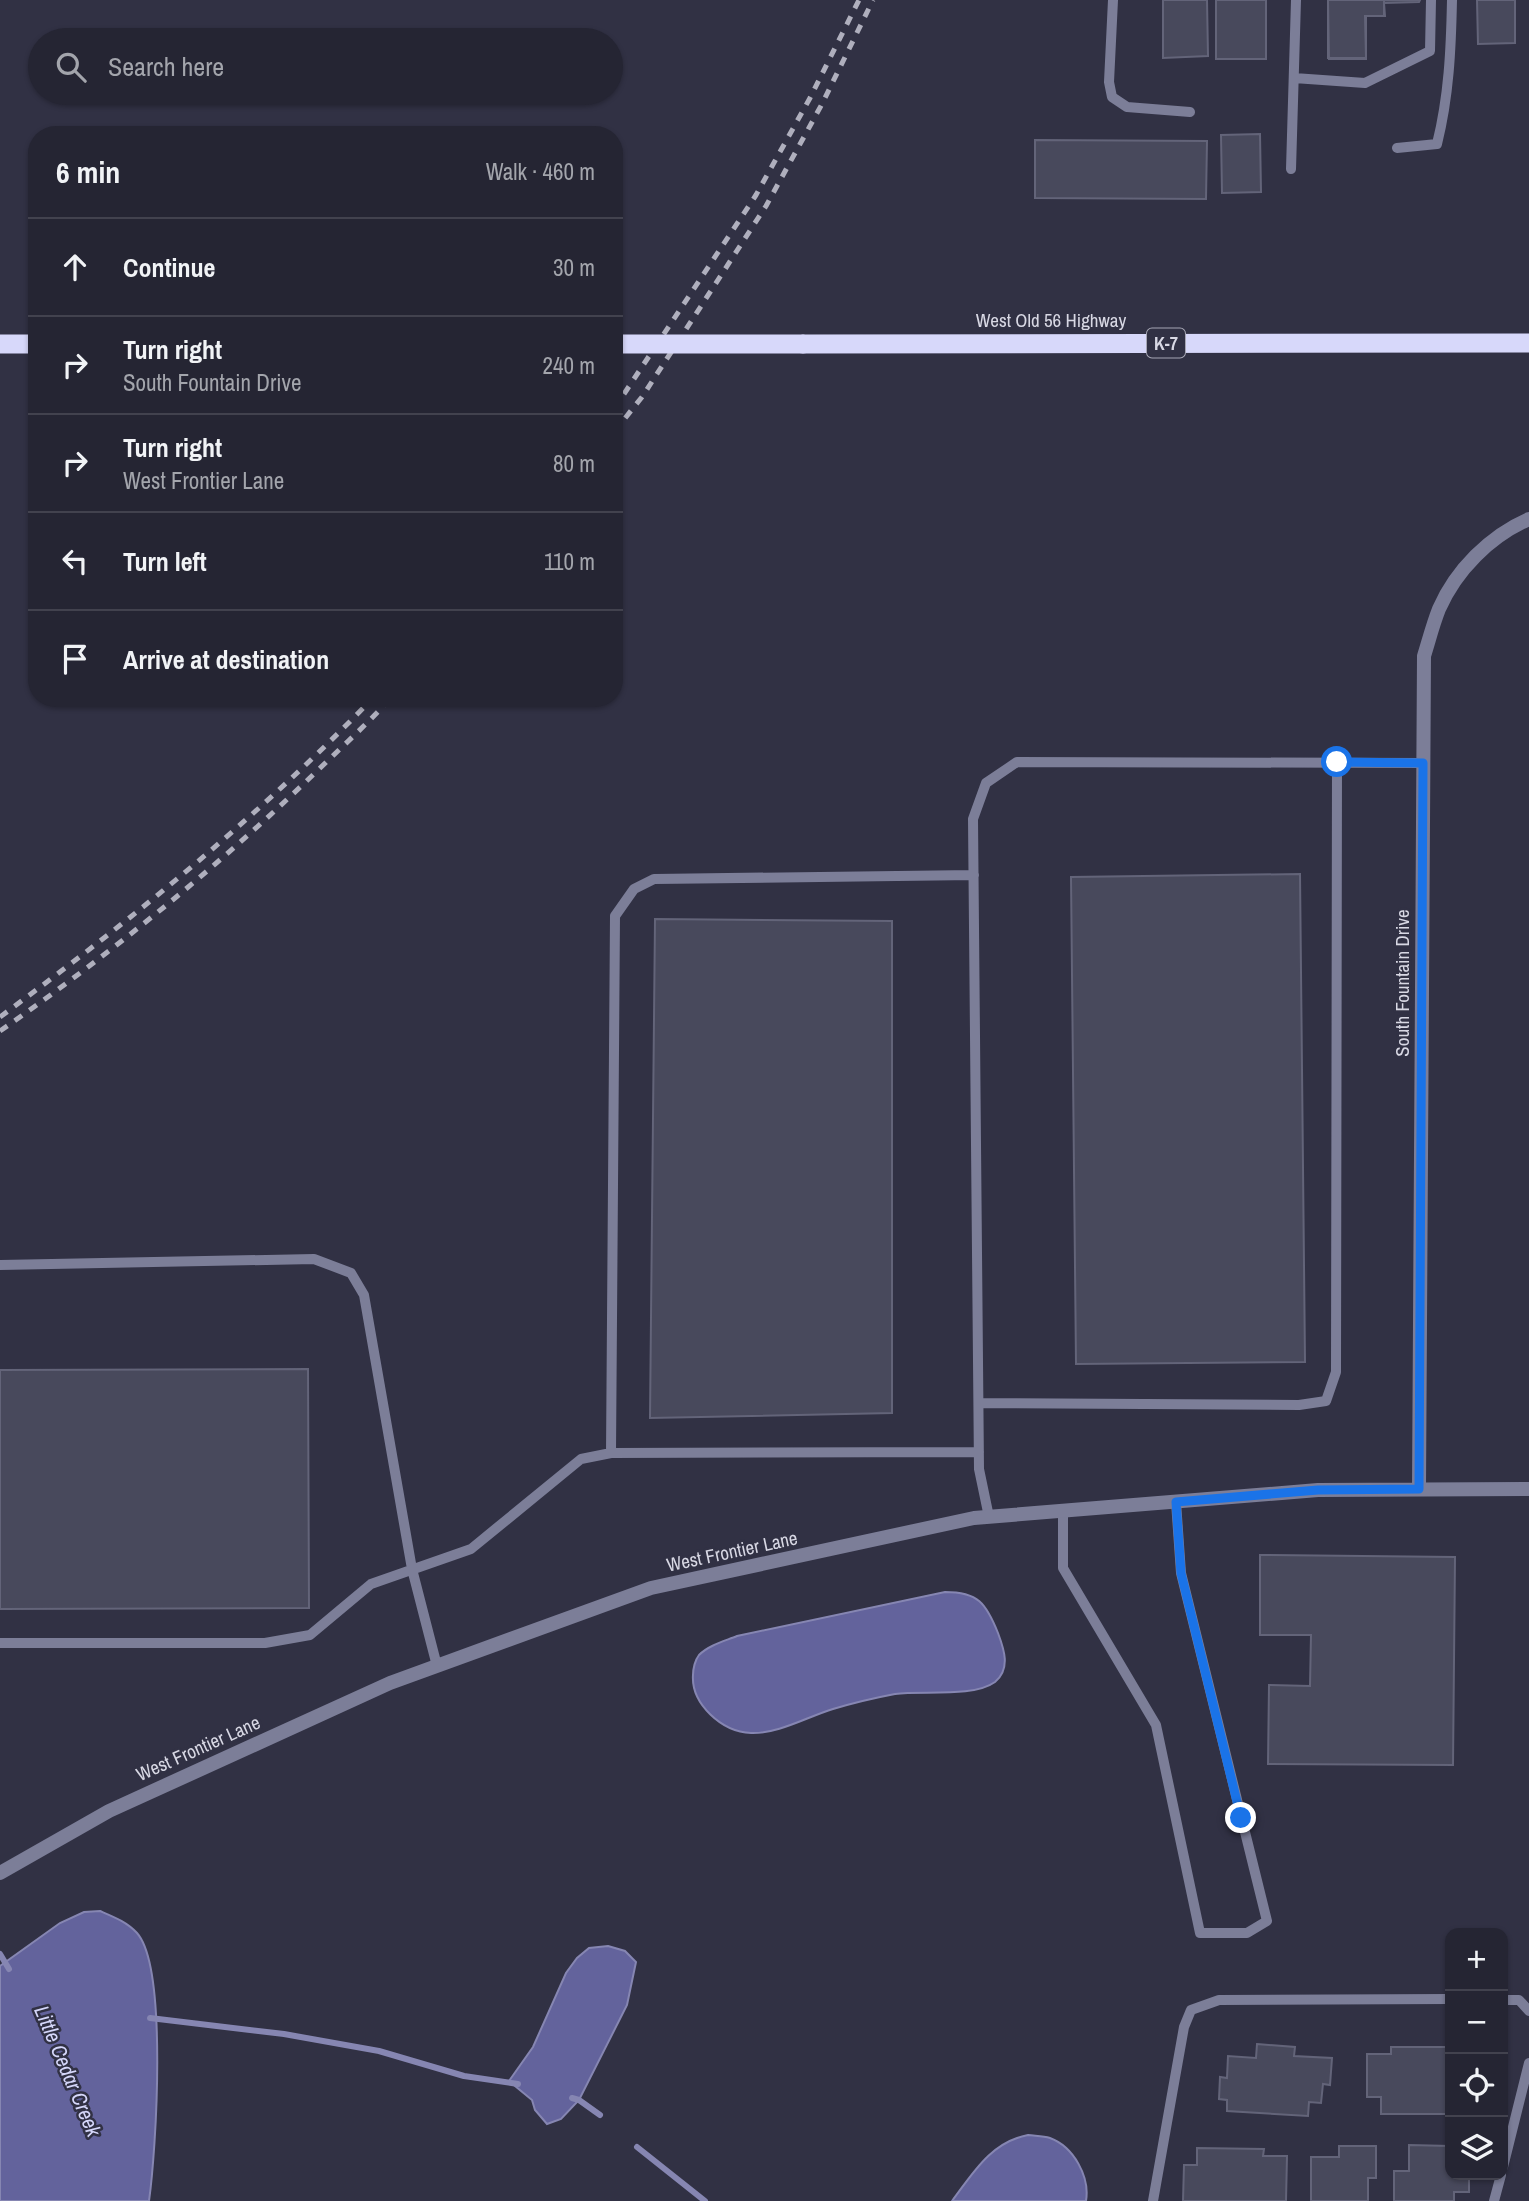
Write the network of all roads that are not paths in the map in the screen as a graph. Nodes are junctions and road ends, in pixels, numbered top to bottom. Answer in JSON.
{"nodes":[{"id":1,"x":1113,"y":0,"type":"edge"},
{"id":2,"x":1296,"y":0,"type":"edge"},
{"id":3,"x":1431,"y":0,"type":"edge"},
{"id":4,"x":1452,"y":0,"type":"edge"},
{"id":5,"x":1294,"y":78,"type":"junction"},
{"id":6,"x":1190,"y":112,"type":"dead end"},
{"id":7,"x":1397,"y":148,"type":"dead end"},
{"id":8,"x":1291,"y":169,"type":"dead end"},
{"id":9,"x":1529,"y":343,"type":"edge"},
{"id":10,"x":0,"y":344,"type":"edge"},
{"id":11,"x":28,"y":344,"type":"edge"},
{"id":12,"x":623,"y":344,"type":"edge"},
{"id":13,"x":1529,"y":519,"type":"edge"},
{"id":14,"x":1337,"y":762,"type":"junction"},
{"id":15,"x":1423,"y":763,"type":"junction"},
{"id":16,"x":974,"y":875,"type":"junction"},
{"id":17,"x":0,"y":1265,"type":"edge"},
{"id":18,"x":979,"y":1403,"type":"junction"},
{"id":19,"x":979,"y":1452,"type":"junction"},
{"id":20,"x":611,"y":1453,"type":"junction"},
{"id":21,"x":1419,"y":1489,"type":"junction"},
{"id":22,"x":1529,"y":1489,"type":"edge"},
{"id":23,"x":1176,"y":1502,"type":"junction"},
{"id":24,"x":1063,"y":1511,"type":"junction"},
{"id":25,"x":989,"y":1517,"type":"junction"},
{"id":26,"x":412,"y":1569,"type":"junction"},
{"id":27,"x":0,"y":1643,"type":"edge"},
{"id":28,"x":437,"y":1666,"type":"junction"},
{"id":29,"x":0,"y":1873,"type":"edge"},
{"id":30,"x":1445,"y":1999,"type":"edge"},
{"id":31,"x":1508,"y":2000,"type":"edge"},
{"id":32,"x":1529,"y":2011,"type":"edge"},
{"id":33,"x":1529,"y":2063,"type":"edge"},
{"id":34,"x":1508,"y":2147,"type":"edge"},
{"id":35,"x":1500,"y":2180,"type":"edge"},
{"id":36,"x":1153,"y":2201,"type":"edge"},
{"id":37,"x":1494,"y":2201,"type":"edge"}],
"edges":[{"from":1,"to":6,"type":"lane"},
{"from":2,"to":5,"type":"lane"},
{"from":3,"to":5,"type":"lane"},
{"from":4,"to":7,"type":"lane"},
{"from":5,"to":8,"type":"lane"},
{"from":9,"to":12,"type":"highway","name":"West Old 56 Highway","number":"K-7","bridge":true},
{"from":10,"to":11,"type":"highway"},
{"from":13,"to":15,"type":"street","name":"South Fountain Drive"},
{"from":14,"to":15,"type":"lane"},
{"from":14,"to":16,"type":"lane"},
{"from":14,"to":18,"type":"lane"},
{"from":15,"to":21,"type":"street","name":"South Fountain Drive"},
{"from":16,"to":18,"type":"lane"},
{"from":16,"to":20,"type":"lane"},
{"from":17,"to":26,"type":"lane"},
{"from":18,"to":19,"type":"lane"},
{"from":19,"to":20,"type":"lane"},
{"from":19,"to":25,"type":"lane"},
{"from":20,"to":26,"type":"lane"},
{"from":21,"to":22,"type":"street","name":"West Frontier Lane"},
{"from":21,"to":23,"type":"street","name":"West Frontier Lane"},
{"from":23,"to":24,"type":"street","name":"West Frontier Lane"},
{"from":23,"to":24,"type":"lane"},
{"from":24,"to":25,"type":"street","name":"West Frontier Lane"},
{"from":25,"to":28,"type":"street","name":"West Frontier Lane"},
{"from":26,"to":27,"type":"lane"},
{"from":26,"to":28,"type":"lane"},
{"from":28,"to":29,"type":"street","name":"West Frontier Lane"},
{"from":30,"to":36,"type":"lane"},
{"from":31,"to":32,"type":"lane"},
{"from":33,"to":34,"type":"lane"},
{"from":35,"to":37,"type":"lane"}]}
